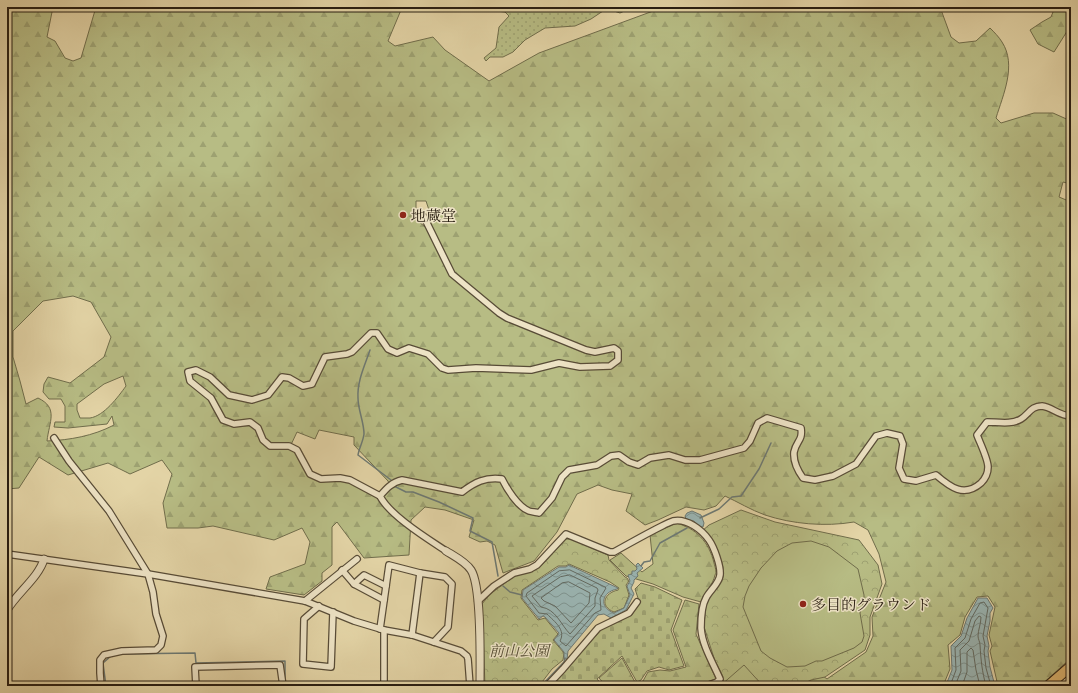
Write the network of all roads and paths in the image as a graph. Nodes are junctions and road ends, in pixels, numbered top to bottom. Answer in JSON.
{"nodes":[{"id":1,"x":424,"y":217,"type":"dead end"},
{"id":2,"x":1071,"y":416,"type":"edge"},
{"id":3,"x":54,"y":438,"type":"dead end"},
{"id":4,"x":380,"y":496,"type":"junction"},
{"id":5,"x":446,"y":551,"type":"joint"},
{"id":6,"x":7,"y":554,"type":"edge"},
{"id":7,"x":44,"y":559,"type":"junction"},
{"id":8,"x":357,"y":559,"type":"dead end"},
{"id":9,"x":342,"y":570,"type":"junction"},
{"id":10,"x":420,"y":573,"type":"junction"},
{"id":11,"x":148,"y":574,"type":"junction"},
{"id":12,"x":354,"y":584,"type":"junction"},
{"id":13,"x":386,"y":586,"type":"junction"},
{"id":14,"x":384,"y":600,"type":"junction"},
{"id":15,"x":305,"y":601,"type":"junction"},
{"id":16,"x":478,"y":601,"type":"junction"},
{"id":17,"x":637,"y":602,"type":"dead end"},
{"id":18,"x":319,"y":606,"type":"junction"},
{"id":19,"x":7,"y":610,"type":"edge"},
{"id":20,"x":333,"y":612,"type":"junction"},
{"id":21,"x":382,"y":629,"type":"junction"},
{"id":22,"x":412,"y":635,"type":"junction"},
{"id":23,"x":434,"y":642,"type":"junction"},
{"id":24,"x":1071,"y":666,"type":"edge"},
{"id":25,"x":101,"y":686,"type":"edge"},
{"id":26,"x":196,"y":686,"type":"edge"},
{"id":27,"x":283,"y":686,"type":"edge"},
{"id":28,"x":384,"y":686,"type":"edge"},
{"id":29,"x":470,"y":686,"type":"edge"},
{"id":30,"x":480,"y":686,"type":"edge"},
{"id":31,"x":547,"y":686,"type":"edge"},
{"id":32,"x":706,"y":686,"type":"edge"},
{"id":33,"x":1048,"y":686,"type":"edge"}],
"edges":[{"from":1,"to":4,"type":"street"},
{"from":2,"to":4,"type":"street"},
{"from":3,"to":11,"type":"street"},
{"from":4,"to":5,"type":"street"},
{"from":5,"to":16,"type":"street"},
{"from":6,"to":7,"type":"street"},
{"from":7,"to":11,"type":"street"},
{"from":7,"to":19,"type":"street"},
{"from":8,"to":9,"type":"street"},
{"from":9,"to":12,"type":"street"},
{"from":9,"to":15,"type":"street"},
{"from":10,"to":13,"type":"street"},
{"from":10,"to":22,"type":"street"},
{"from":10,"to":23,"type":"street"},
{"from":11,"to":15,"type":"street"},
{"from":11,"to":25,"type":"street"},
{"from":12,"to":13,"type":"street"},
{"from":12,"to":14,"type":"street"},
{"from":13,"to":14,"type":"street"},
{"from":14,"to":21,"type":"street"},
{"from":15,"to":18,"type":"street"},
{"from":16,"to":30,"type":"street"},
{"from":16,"to":32,"type":"street"},
{"from":17,"to":31,"type":"street"},
{"from":18,"to":20,"type":"street"},
{"from":18,"to":20,"type":"street"},
{"from":20,"to":21,"type":"street"},
{"from":21,"to":22,"type":"street"},
{"from":21,"to":28,"type":"street"},
{"from":22,"to":23,"type":"street"},
{"from":23,"to":29,"type":"street"},
{"from":24,"to":33,"type":"main road"},
{"from":26,"to":27,"type":"street"}]}
